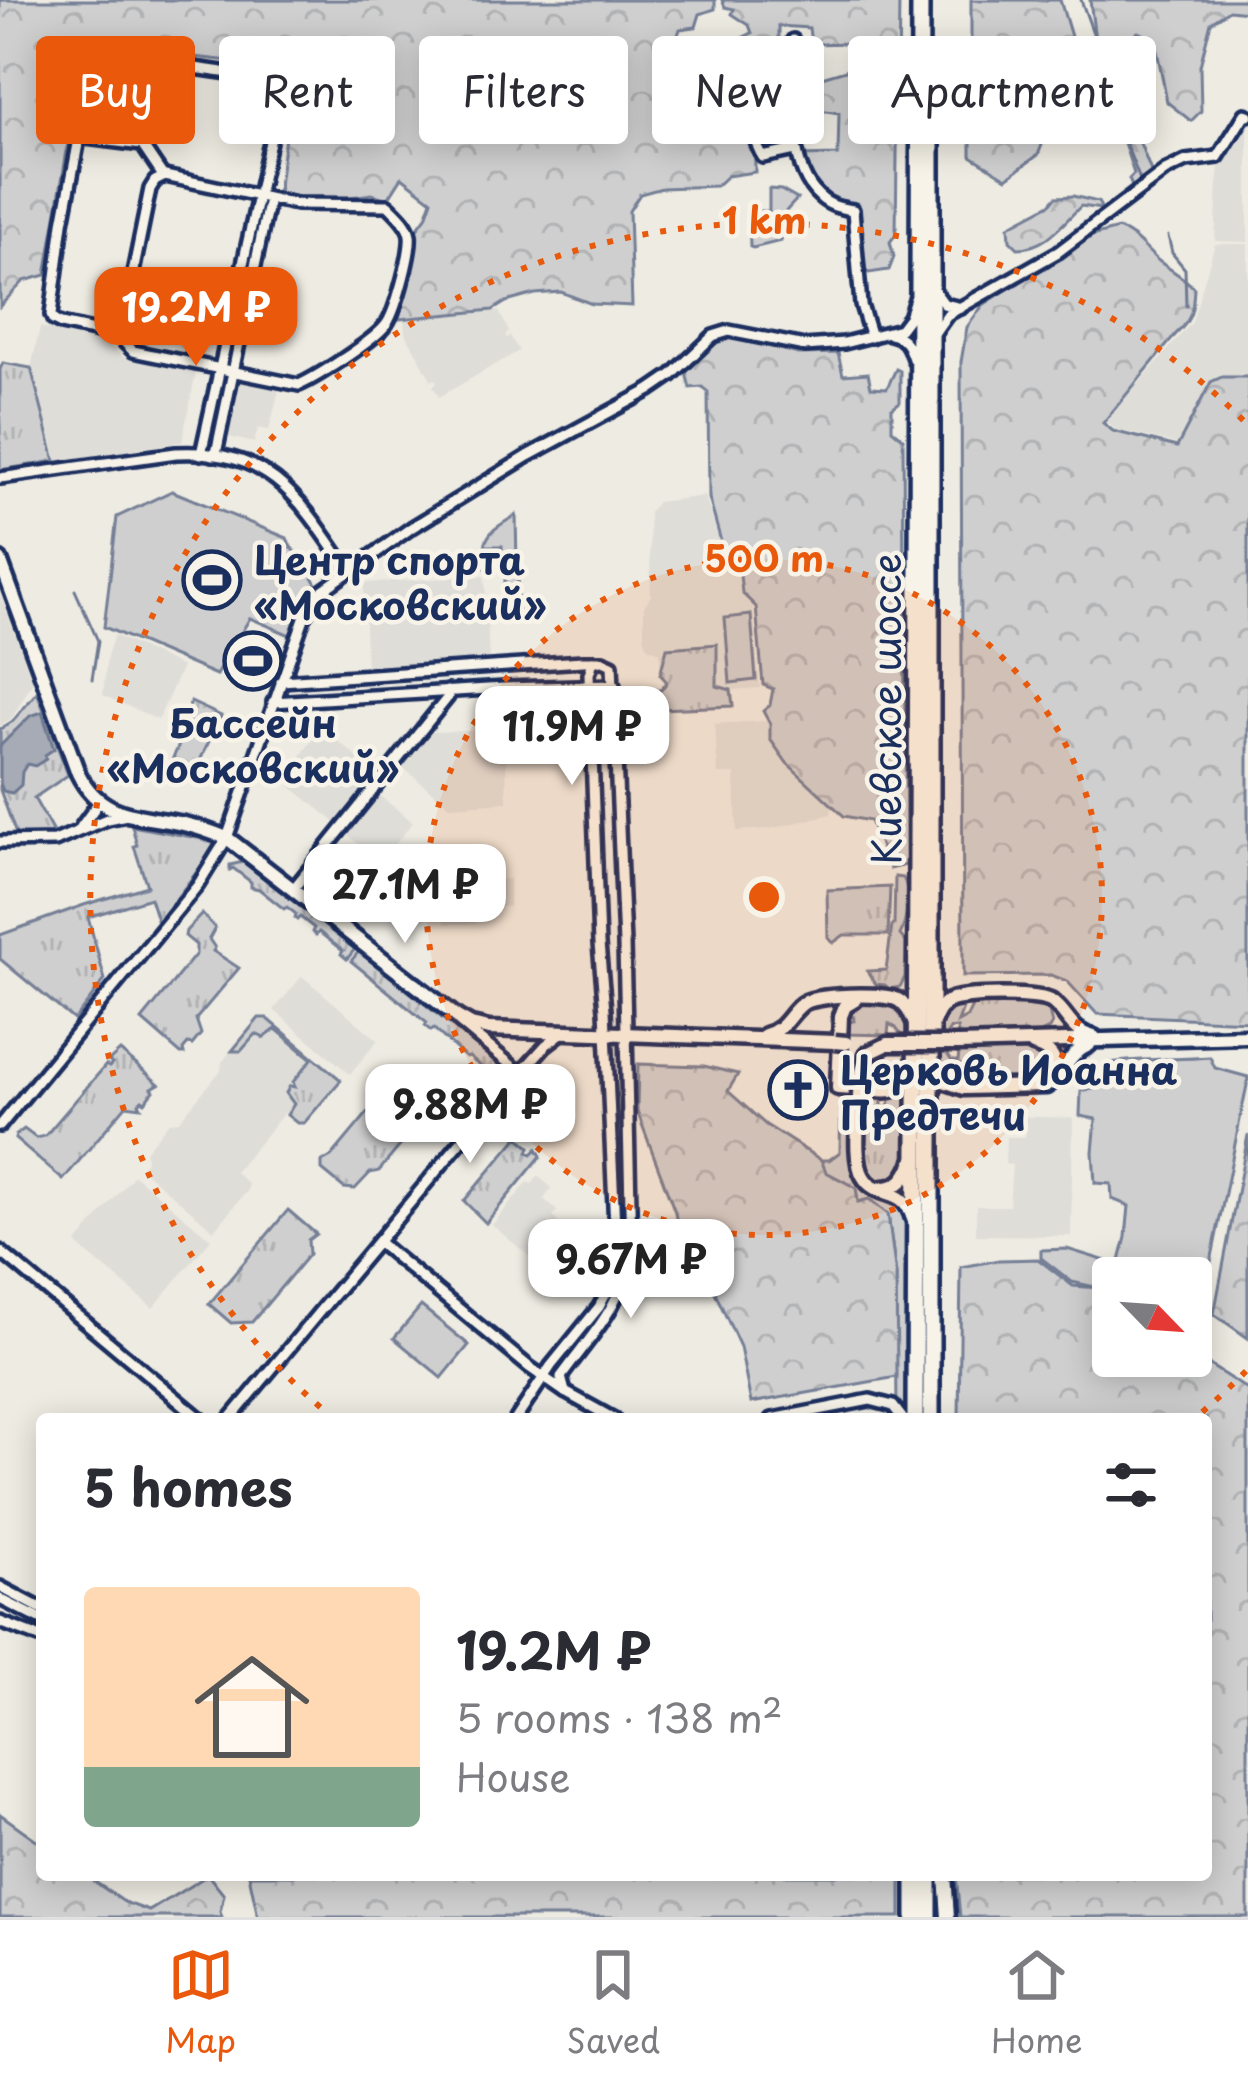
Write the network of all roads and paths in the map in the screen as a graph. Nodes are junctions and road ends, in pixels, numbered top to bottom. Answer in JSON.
{"nodes":[{"id":1,"x":920,"y":0,"type":"edge"},
{"id":2,"x":930,"y":0,"type":"edge"},
{"id":3,"x":195,"y":67,"type":"edge"},
{"id":4,"x":1248,"y":116,"type":"edge"},
{"id":5,"x":77,"y":144,"type":"edge"},
{"id":6,"x":134,"y":144,"type":"edge"},
{"id":7,"x":755,"y":144,"type":"edge"},
{"id":8,"x":796,"y":144,"type":"edge"},
{"id":9,"x":796,"y":150,"type":"junction"},
{"id":10,"x":163,"y":176,"type":"junction"},
{"id":11,"x":256,"y":196,"type":"junction"},
{"id":12,"x":269,"y":199,"type":"junction"},
{"id":13,"x":924,"y":286,"type":"junction"},
{"id":14,"x":130,"y":289,"type":"junction"},
{"id":15,"x":144,"y":291,"type":"dead end"},
{"id":16,"x":961,"y":308,"type":"junction"},
{"id":17,"x":885,"y":334,"type":"junction"},
{"id":18,"x":122,"y":337,"type":"junction"},
{"id":19,"x":871,"y":337,"type":"junction"},
{"id":20,"x":931,"y":348,"type":"junction"},
{"id":21,"x":220,"y":368,"type":"junction"},
{"id":22,"x":233,"y":370,"type":"junction"},
{"id":23,"x":918,"y":374,"type":"junction"},
{"id":24,"x":207,"y":455,"type":"junction"},
{"id":25,"x":0,"y":478,"type":"edge"},
{"id":26,"x":331,"y":545,"type":"junction"},
{"id":27,"x":0,"y":560,"type":"edge"},
{"id":28,"x":367,"y":560,"type":"junction"},
{"id":29,"x":349,"y":571,"type":"junction"},
{"id":30,"x":330,"y":584,"type":"junction"},
{"id":31,"x":593,"y":661,"type":"junction"},
{"id":32,"x":281,"y":681,"type":"junction"},
{"id":33,"x":614,"y":685,"type":"junction"},
{"id":34,"x":590,"y":686,"type":"junction"},
{"id":35,"x":447,"y":691,"type":"junction"},
{"id":36,"x":273,"y":702,"type":"junction"},
{"id":37,"x":102,"y":804,"type":"junction"},
{"id":38,"x":127,"y":815,"type":"junction"},
{"id":39,"x":78,"y":832,"type":"junction"},
{"id":40,"x":227,"y":838,"type":"junction"},
{"id":41,"x":0,"y":842,"type":"edge"},
{"id":42,"x":294,"y":888,"type":"junction"},
{"id":43,"x":598,"y":938,"type":"junction"},
{"id":44,"x":624,"y":938,"type":"junction"},
{"id":45,"x":924,"y":963,"type":"junction"},
{"id":46,"x":601,"y":968,"type":"junction"},
{"id":47,"x":623,"y":974,"type":"junction"},
{"id":48,"x":861,"y":997,"type":"junction"},
{"id":49,"x":890,"y":997,"type":"junction"},
{"id":50,"x":962,"y":997,"type":"junction"},
{"id":51,"x":810,"y":1000,"type":"junction"},
{"id":52,"x":1054,"y":1004,"type":"junction"},
{"id":53,"x":457,"y":1017,"type":"junction"},
{"id":54,"x":924,"y":1029,"type":"junction"},
{"id":55,"x":564,"y":1032,"type":"junction"},
{"id":56,"x":606,"y":1035,"type":"junction"},
{"id":57,"x":625,"y":1035,"type":"junction"},
{"id":58,"x":1248,"y":1036,"type":"edge"},
{"id":59,"x":747,"y":1040,"type":"junction"},
{"id":60,"x":1107,"y":1041,"type":"junction"},
{"id":61,"x":838,"y":1042,"type":"junction"},
{"id":62,"x":1027,"y":1043,"type":"junction"},
{"id":63,"x":888,"y":1044,"type":"junction"},
{"id":64,"x":923,"y":1057,"type":"junction"},
{"id":65,"x":860,"y":1087,"type":"junction"},
{"id":66,"x":1038,"y":1087,"type":"junction"},
{"id":67,"x":964,"y":1088,"type":"junction"},
{"id":68,"x":503,"y":1091,"type":"junction"},
{"id":69,"x":4,"y":1112,"type":"edge"},
{"id":70,"x":0,"y":1126,"type":"edge"},
{"id":71,"x":932,"y":1128,"type":"junction"},
{"id":72,"x":627,"y":1138,"type":"junction"},
{"id":73,"x":612,"y":1140,"type":"junction"},
{"id":74,"x":916,"y":1148,"type":"junction"},
{"id":75,"x":870,"y":1184,"type":"junction"},
{"id":76,"x":915,"y":1232,"type":"junction"},
{"id":77,"x":378,"y":1242,"type":"junction"},
{"id":78,"x":0,"y":1251,"type":"edge"},
{"id":79,"x":551,"y":1366,"type":"junction"},
{"id":80,"x":529,"y":1367,"type":"junction"},
{"id":81,"x":562,"y":1374,"type":"junction"},
{"id":82,"x":544,"y":1378,"type":"junction"},
{"id":83,"x":565,"y":1392,"type":"junction"},
{"id":84,"x":533,"y":1395,"type":"junction"},
{"id":85,"x":194,"y":1413,"type":"edge"},
{"id":86,"x":235,"y":1413,"type":"edge"},
{"id":87,"x":520,"y":1413,"type":"edge"},
{"id":88,"x":603,"y":1413,"type":"edge"},
{"id":89,"x":803,"y":1413,"type":"edge"},
{"id":90,"x":898,"y":1413,"type":"edge"},
{"id":91,"x":915,"y":1413,"type":"edge"},
{"id":92,"x":931,"y":1413,"type":"edge"},
{"id":93,"x":0,"y":1587,"type":"edge"},
{"id":94,"x":0,"y":1599,"type":"edge"},
{"id":95,"x":36,"y":1620,"type":"edge"},
{"id":96,"x":0,"y":1622,"type":"edge"},
{"id":97,"x":36,"y":1622,"type":"edge"},
{"id":98,"x":36,"y":1625,"type":"edge"},
{"id":99,"x":915,"y":1881,"type":"edge"},
{"id":100,"x":929,"y":1881,"type":"edge"},
{"id":101,"x":945,"y":1881,"type":"edge"},
{"id":102,"x":915,"y":1917,"type":"edge"},
{"id":103,"x":929,"y":1917,"type":"edge"},
{"id":104,"x":948,"y":1917,"type":"edge"}],
"edges":[{"from":1,"to":13,"type":"highway","name":"Киевское шоссе"},
{"from":2,"to":13,"type":"highway","name":"Киевское шоссе"},
{"from":3,"to":11,"type":"street"},
{"from":4,"to":16,"type":"street"},
{"from":5,"to":18,"type":"street"},
{"from":6,"to":10,"type":"street"},
{"from":7,"to":9,"type":"street"},
{"from":8,"to":9,"type":"street"},
{"from":9,"to":19,"type":"street"},
{"from":10,"to":11,"type":"street"},
{"from":10,"to":14,"type":"street"},
{"from":11,"to":12,"type":"street"},
{"from":11,"to":21,"type":"street"},
{"from":12,"to":22,"type":"street"},
{"from":12,"to":22,"type":"street"},
{"from":13,"to":16,"type":"street"},
{"from":13,"to":17,"type":"street"},
{"from":13,"to":20,"type":"highway","name":"Киевское шоссе"},
{"from":13,"to":23,"type":"highway","name":"Киевское шоссе"},
{"from":14,"to":15,"type":"street"},
{"from":14,"to":18,"type":"street"},
{"from":16,"to":20,"type":"street"},
{"from":17,"to":19,"type":"street"},
{"from":17,"to":23,"type":"street"},
{"from":18,"to":21,"type":"street"},
{"from":19,"to":28,"type":"street"},
{"from":20,"to":45,"type":"highway","name":"Киевское шоссе"},
{"from":21,"to":22,"type":"street"},
{"from":21,"to":24,"type":"street"},
{"from":22,"to":24,"type":"street"},
{"from":23,"to":45,"type":"highway","name":"Киевское шоссе"},
{"from":24,"to":25,"type":"street"},
{"from":24,"to":26,"type":"street"},
{"from":26,"to":28,"type":"street"},
{"from":26,"to":29,"type":"street"},
{"from":26,"to":30,"type":"street"},
{"from":27,"to":37,"type":"main road"},
{"from":28,"to":29,"type":"street"},
{"from":29,"to":30,"type":"street"},
{"from":30,"to":32,"type":"street"},
{"from":31,"to":32,"type":"street"},
{"from":31,"to":33,"type":"street"},
{"from":31,"to":34,"type":"street"},
{"from":32,"to":36,"type":"street"},
{"from":33,"to":34,"type":"street"},
{"from":33,"to":44,"type":"street"},
{"from":34,"to":35,"type":"street"},
{"from":34,"to":43,"type":"street"},
{"from":35,"to":36,"type":"street"},
{"from":35,"to":42,"type":"street"},
{"from":36,"to":40,"type":"street"},
{"from":37,"to":38,"type":"main road"},
{"from":37,"to":39,"type":"street"},
{"from":38,"to":39,"type":"street"},
{"from":38,"to":40,"type":"main road"},
{"from":39,"to":41,"type":"street"},
{"from":40,"to":42,"type":"main road"},
{"from":40,"to":69,"type":"street"},
{"from":42,"to":53,"type":"main road"},
{"from":43,"to":44,"type":"street"},
{"from":43,"to":46,"type":"street"},
{"from":44,"to":47,"type":"street"},
{"from":45,"to":49,"type":"main road"},
{"from":45,"to":50,"type":"main road"},
{"from":45,"to":54,"type":"highway","name":"Киевское шоссе"},
{"from":46,"to":47,"type":"street"},
{"from":46,"to":56,"type":"street"},
{"from":47,"to":57,"type":"street"},
{"from":48,"to":49,"type":"main road"},
{"from":48,"to":51,"type":"main road"},
{"from":48,"to":65,"type":"main road"},
{"from":49,"to":54,"type":"main road"},
{"from":50,"to":52,"type":"main road"},
{"from":50,"to":54,"type":"main road"},
{"from":51,"to":59,"type":"main road"},
{"from":51,"to":61,"type":"main road"},
{"from":52,"to":60,"type":"main road"},
{"from":52,"to":62,"type":"main road"},
{"from":53,"to":55,"type":"main road"},
{"from":53,"to":68,"type":"street"},
{"from":54,"to":64,"type":"highway","name":"Киевское шоссе"},
{"from":55,"to":56,"type":"main road"},
{"from":55,"to":68,"type":"street"},
{"from":56,"to":57,"type":"main road"},
{"from":56,"to":73,"type":"street"},
{"from":57,"to":59,"type":"main road"},
{"from":57,"to":72,"type":"street"},
{"from":58,"to":60,"type":"main road"},
{"from":59,"to":61,"type":"main road"},
{"from":60,"to":62,"type":"main road"},
{"from":60,"to":66,"type":"main road"},
{"from":61,"to":63,"type":"main road"},
{"from":61,"to":65,"type":"main road"},
{"from":62,"to":63,"type":"main road","bridge":true},
{"from":62,"to":66,"type":"main road"},
{"from":63,"to":65,"type":"main road"},
{"from":64,"to":65,"type":"main road"},
{"from":64,"to":67,"type":"main road"},
{"from":64,"to":71,"type":"highway","name":"Киевское шоссе"},
{"from":64,"to":74,"type":"highway","name":"Киевское шоссе"},
{"from":65,"to":75,"type":"main road"},
{"from":66,"to":67,"type":"main road"},
{"from":67,"to":71,"type":"main road"},
{"from":68,"to":77,"type":"street"},
{"from":69,"to":70,"type":"street"},
{"from":71,"to":92,"type":"highway","name":"Киевское шоссе"},
{"from":72,"to":73,"type":"street"},
{"from":72,"to":81,"type":"street"},
{"from":73,"to":79,"type":"street"},
{"from":74,"to":75,"type":"main road"},
{"from":74,"to":76,"type":"highway","name":"Киевское шоссе"},
{"from":75,"to":76,"type":"main road"},
{"from":76,"to":91,"type":"highway","name":"Киевское шоссе"},
{"from":77,"to":80,"type":"street"},
{"from":77,"to":86,"type":"street"},
{"from":78,"to":85,"type":"street"},
{"from":79,"to":80,"type":"street"},
{"from":79,"to":81,"type":"street"},
{"from":79,"to":82,"type":"street"},
{"from":80,"to":82,"type":"street"},
{"from":80,"to":84,"type":"street"},
{"from":81,"to":83,"type":"street"},
{"from":82,"to":83,"type":"street"},
{"from":82,"to":84,"type":"street"},
{"from":83,"to":84,"type":"street"},
{"from":83,"to":88,"type":"street"},
{"from":84,"to":87,"type":"street"},
{"from":89,"to":90,"type":"street"},
{"from":93,"to":95,"type":"street"},
{"from":94,"to":97,"type":"street"},
{"from":96,"to":98,"type":"street"},
{"from":99,"to":102,"type":"highway"},
{"from":100,"to":103,"type":"highway"},
{"from":101,"to":104,"type":"main road"}]}
